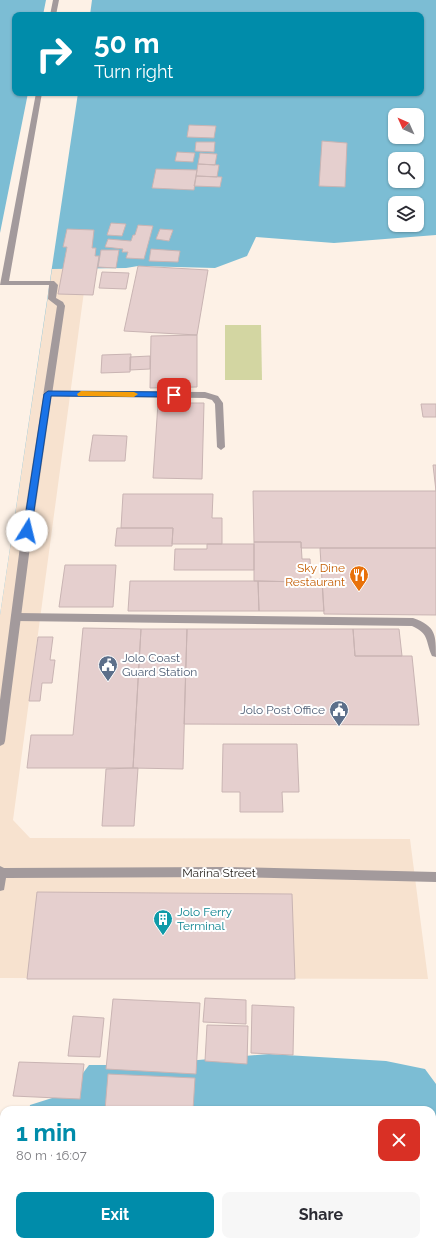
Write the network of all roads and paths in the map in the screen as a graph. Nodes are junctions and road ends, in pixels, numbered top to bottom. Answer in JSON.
{"nodes":[{"id":1,"x":56,"y":0,"type":"edge"},
{"id":2,"x":54,"y":12,"type":"edge"},
{"id":3,"x":38,"y":96,"type":"edge"},
{"id":4,"x":2,"y":283,"type":"edge"},
{"id":5,"x":48,"y":394,"type":"junction"},
{"id":6,"x":221,"y":447,"type":"dead end"},
{"id":7,"x":16,"y":617,"type":"junction"},
{"id":8,"x":436,"y":653,"type":"edge"},
{"id":9,"x":0,"y":741,"type":"edge"},
{"id":10,"x":1,"y":872,"type":"edge"},
{"id":11,"x":436,"y":877,"type":"edge"},
{"id":12,"x":0,"y":886,"type":"edge"}],
"edges":[{"from":1,"to":2,"type":"street"},
{"from":3,"to":4,"type":"street"},
{"from":4,"to":5,"type":"street"},
{"from":5,"to":6,"type":"street"},
{"from":5,"to":7,"type":"street"},
{"from":7,"to":8,"type":"street"},
{"from":7,"to":9,"type":"street"},
{"from":10,"to":11,"type":"street","name":"Marina Street"},
{"from":10,"to":12,"type":"street"}]}
